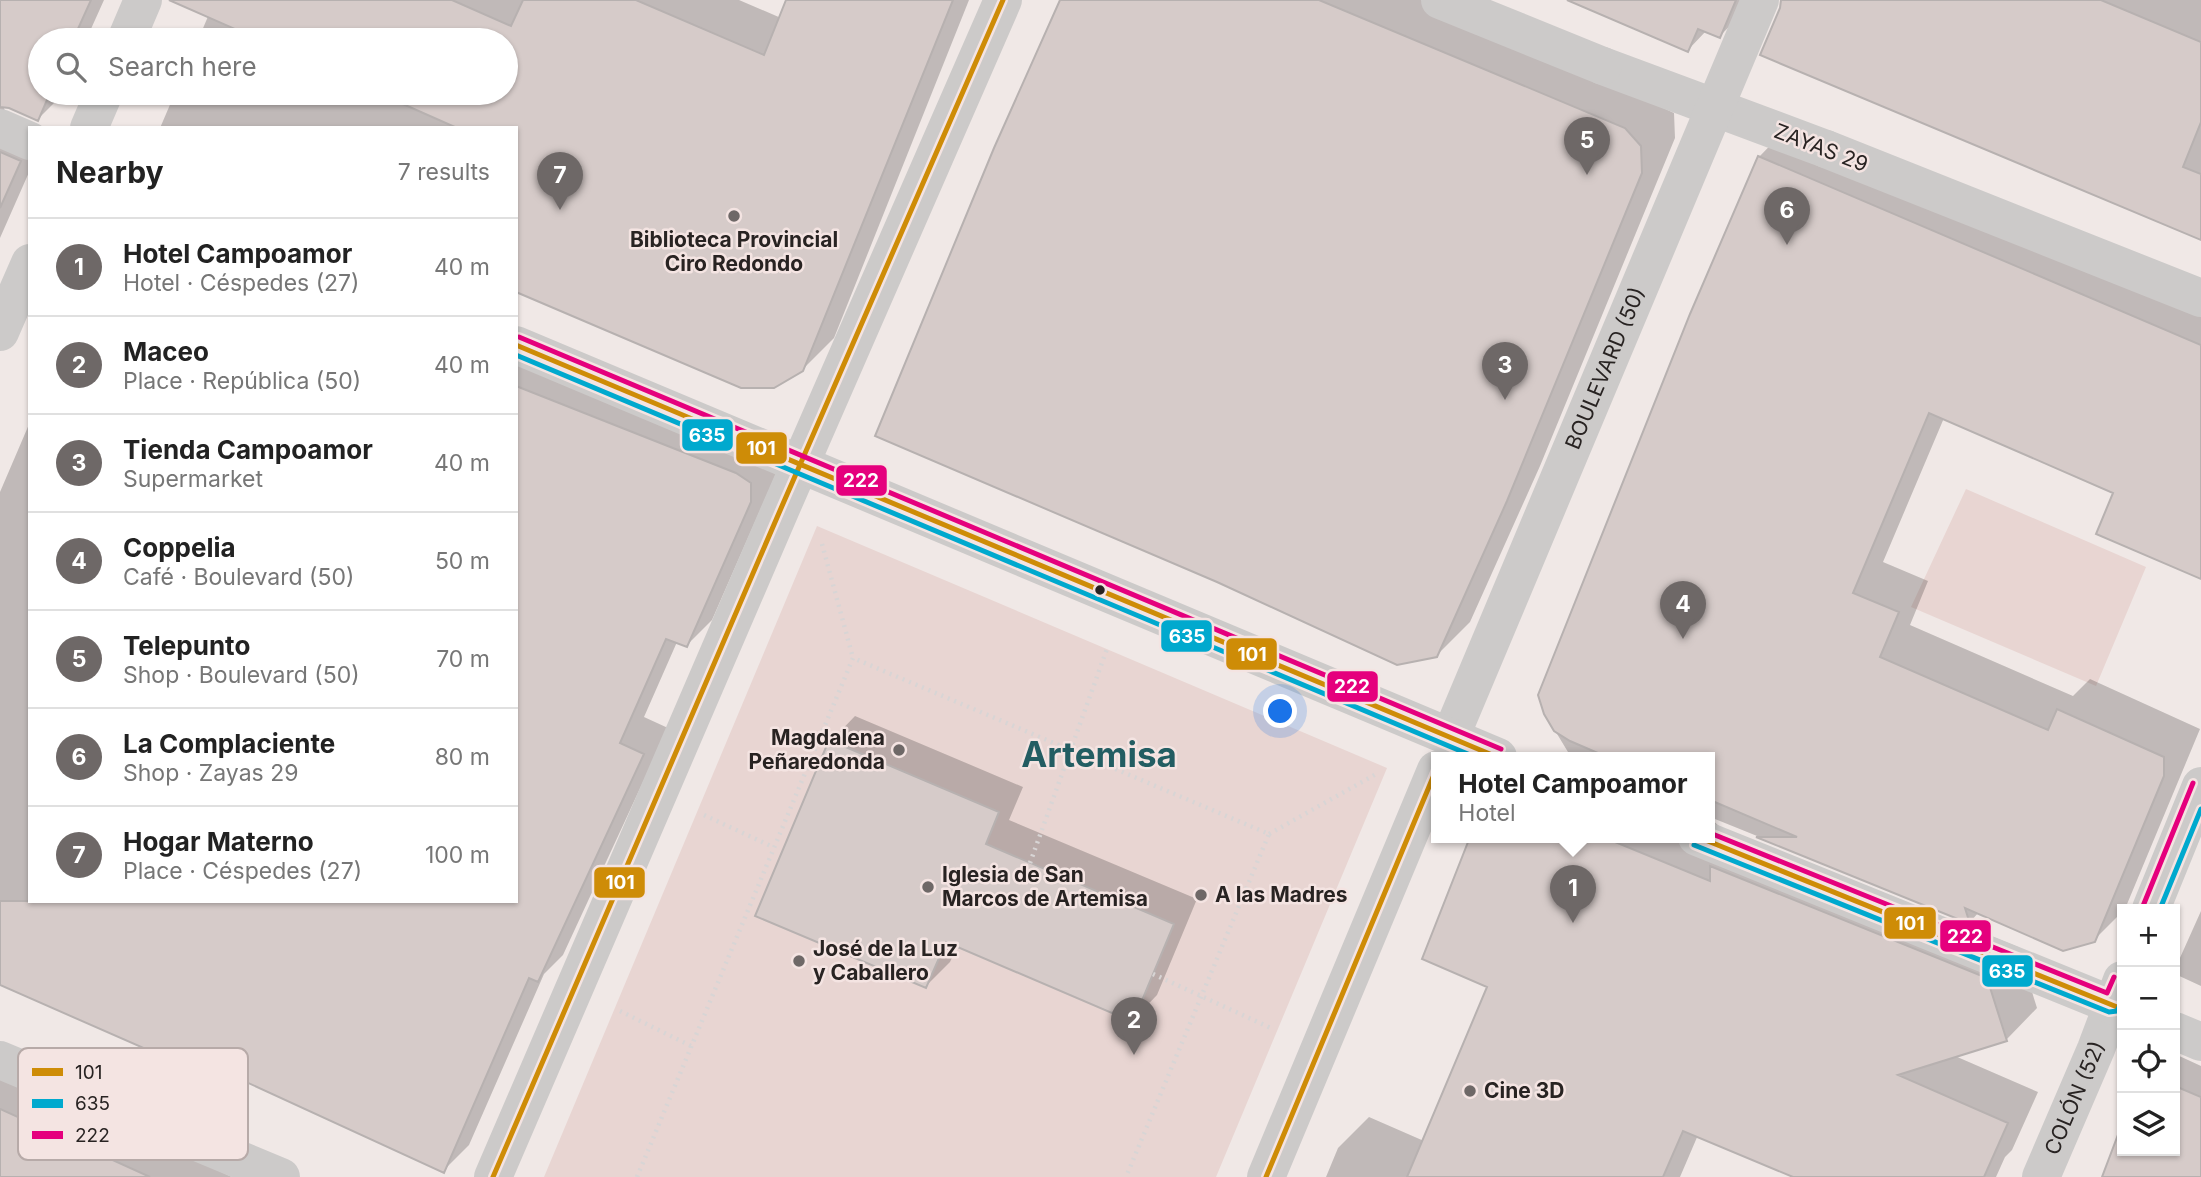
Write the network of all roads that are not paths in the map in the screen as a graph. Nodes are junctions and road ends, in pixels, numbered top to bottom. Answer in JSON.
{"nodes":[{"id":1,"x":143,"y":0,"type":"edge"},
{"id":2,"x":1003,"y":0,"type":"edge"},
{"id":3,"x":1440,"y":0,"type":"edge"},
{"id":4,"x":1760,"y":0,"type":"edge"},
{"id":5,"x":131,"y":28,"type":"edge"},
{"id":6,"x":99,"y":105,"type":"edge"},
{"id":7,"x":1715,"y":108,"type":"junction"},
{"id":8,"x":90,"y":126,"type":"edge"},
{"id":9,"x":0,"y":128,"type":"edge"},
{"id":10,"x":28,"y":140,"type":"edge"},
{"id":11,"x":28,"y":268,"type":"edge"},
{"id":12,"x":2201,"y":298,"type":"edge"},
{"id":13,"x":0,"y":332,"type":"edge"},
{"id":14,"x":518,"y":346,"type":"edge"},
{"id":15,"x":800,"y":464,"type":"junction"},
{"id":16,"x":1437,"y":752,"type":"edge"},
{"id":17,"x":1444,"y":752,"type":"edge"},
{"id":18,"x":1431,"y":784,"type":"edge"},
{"id":19,"x":2201,"y":786,"type":"edge"},
{"id":20,"x":1713,"y":843,"type":"edge"},
{"id":21,"x":2153,"y":904,"type":"edge"},
{"id":22,"x":2117,"y":997,"type":"edge"},
{"id":23,"x":2117,"y":1002,"type":"edge"},
{"id":24,"x":2180,"y":1033,"type":"edge"},
{"id":25,"x":2201,"y":1042,"type":"edge"},
{"id":26,"x":0,"y":1060,"type":"edge"},
{"id":27,"x":18,"y":1067,"type":"edge"},
{"id":28,"x":240,"y":1160,"type":"edge"},
{"id":29,"x":281,"y":1177,"type":"edge"},
{"id":30,"x":493,"y":1177,"type":"edge"},
{"id":31,"x":1266,"y":1177,"type":"edge"},
{"id":32,"x":2041,"y":1177,"type":"edge"}],
"edges":[{"from":1,"to":5,"type":"street"},
{"from":2,"to":15,"type":"street"},
{"from":3,"to":7,"type":"street","name":"ZAYAS 29"},
{"from":4,"to":7,"type":"street","name":"BOULEVARD (50)"},
{"from":6,"to":8,"type":"street"},
{"from":7,"to":12,"type":"street","name":"ZAYAS 29"},
{"from":7,"to":17,"type":"street","name":"BOULEVARD (50)"},
{"from":9,"to":10,"type":"street"},
{"from":11,"to":13,"type":"street"},
{"from":14,"to":15,"type":"street"},
{"from":15,"to":16,"type":"street"},
{"from":15,"to":30,"type":"street"},
{"from":18,"to":31,"type":"street","name":"BOULEVARD (50)"},
{"from":19,"to":21,"type":"street"},
{"from":20,"to":22,"type":"street"},
{"from":23,"to":32,"type":"street","name":"COLÓN (52)"},
{"from":24,"to":25,"type":"street"},
{"from":26,"to":27,"type":"street"},
{"from":28,"to":29,"type":"street"}]}
